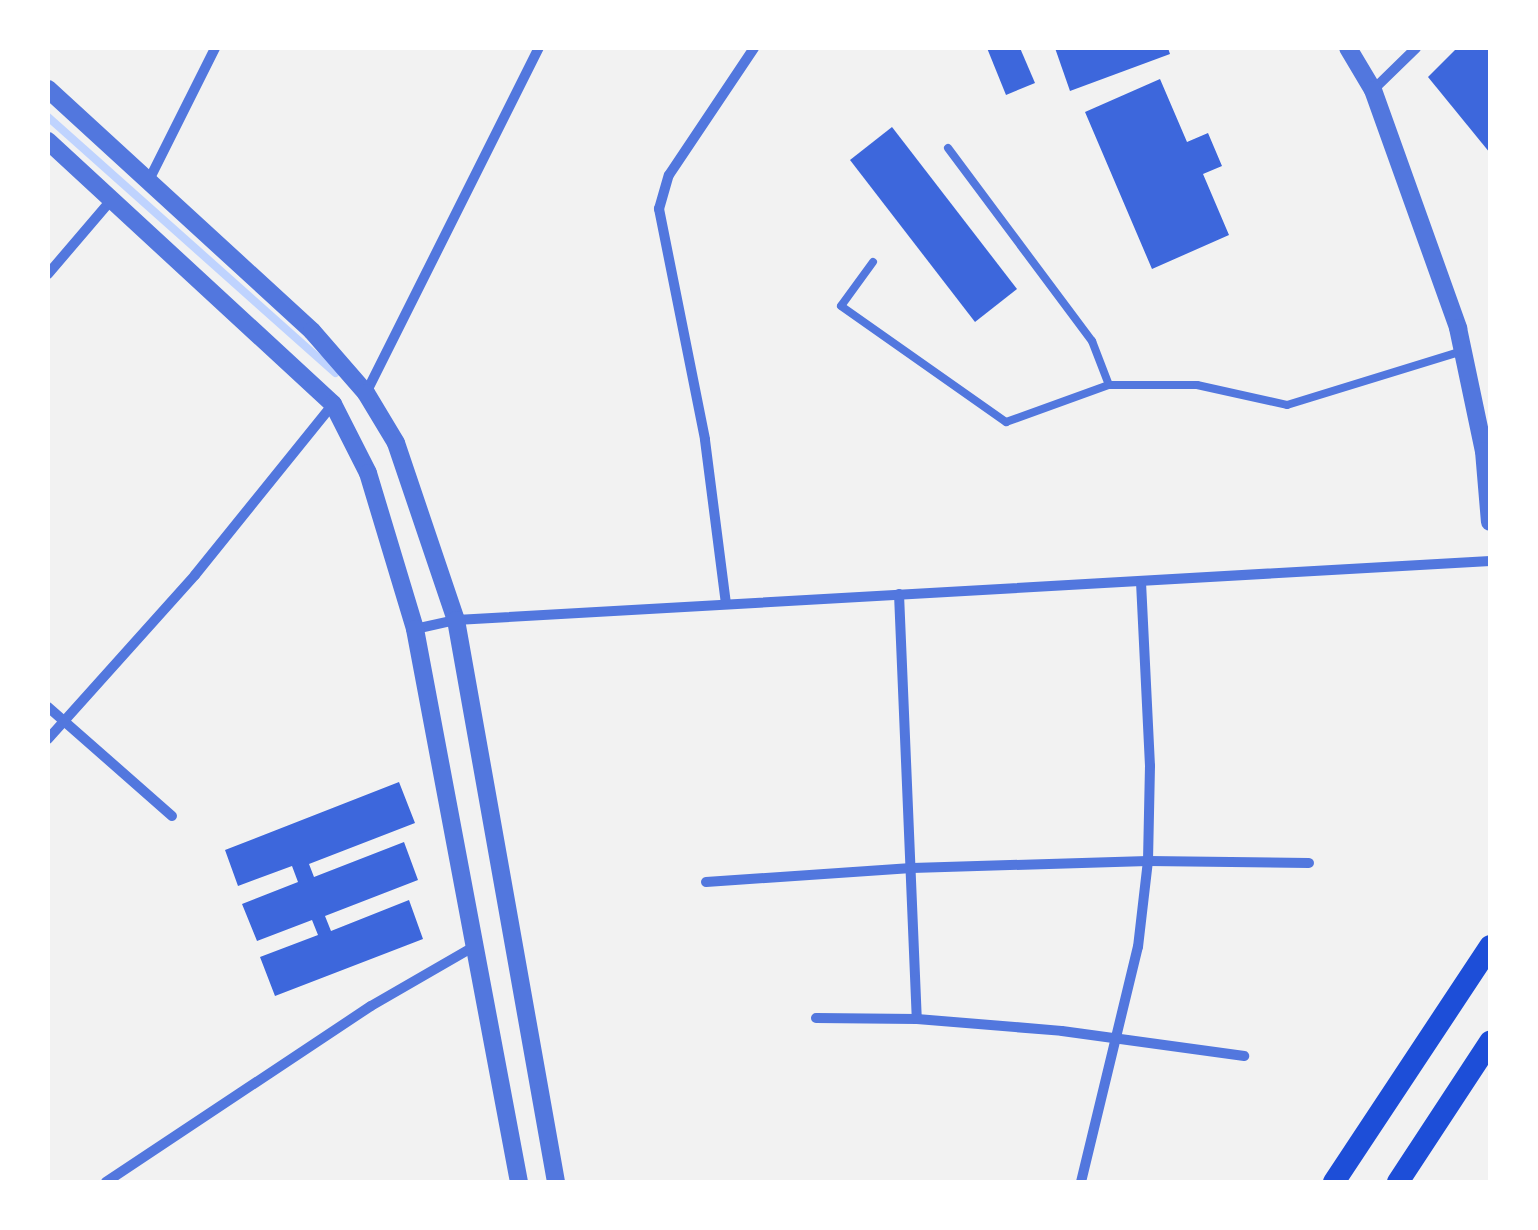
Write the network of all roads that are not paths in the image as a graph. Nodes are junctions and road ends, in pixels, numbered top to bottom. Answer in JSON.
{"nodes":[{"id":1,"x":215,"y":48,"type":"edge"},
{"id":2,"x":539,"y":48,"type":"edge"},
{"id":3,"x":754,"y":48,"type":"edge"},
{"id":4,"x":1348,"y":48,"type":"edge"},
{"id":5,"x":1416,"y":48,"type":"edge"},
{"id":6,"x":48,"y":90,"type":"edge"},
{"id":7,"x":1374,"y":90,"type":"junction"},
{"id":8,"x":48,"y":142,"type":"edge"},
{"id":9,"x":948,"y":148,"type":"dead end"},
{"id":10,"x":148,"y":182,"type":"junction"},
{"id":11,"x":113,"y":198,"type":"junction"},
{"id":12,"x":873,"y":262,"type":"dead end"},
{"id":13,"x":48,"y":274,"type":"edge"},
{"id":14,"x":1463,"y":350,"type":"junction"},
{"id":15,"x":1108,"y":385,"type":"junction"},
{"id":16,"x":366,"y":393,"type":"junction"},
{"id":17,"x":333,"y":404,"type":"junction"},
{"id":18,"x":1490,"y":522,"type":"edge"},
{"id":19,"x":1490,"y":561,"type":"edge"},
{"id":20,"x":1141,"y":582,"type":"junction"},
{"id":21,"x":899,"y":594,"type":"junction"},
{"id":22,"x":726,"y":604,"type":"junction"},
{"id":23,"x":456,"y":620,"type":"junction"},
{"id":24,"x":415,"y":629,"type":"junction"},
{"id":25,"x":48,"y":706,"type":"edge"},
{"id":26,"x":64,"y":722,"type":"junction"},
{"id":27,"x":48,"y":739,"type":"edge"},
{"id":28,"x":172,"y":816,"type":"dead end"},
{"id":29,"x":1148,"y":861,"type":"junction"},
{"id":30,"x":1309,"y":863,"type":"dead end"},
{"id":31,"x":912,"y":868,"type":"junction"},
{"id":32,"x":706,"y":882,"type":"dead end"},
{"id":33,"x":476,"y":946,"type":"junction"},
{"id":34,"x":1490,"y":946,"type":"edge"},
{"id":35,"x":816,"y":1018,"type":"dead end"},
{"id":36,"x":918,"y":1019,"type":"junction"},
{"id":37,"x":1115,"y":1036,"type":"junction"},
{"id":38,"x":1490,"y":1042,"type":"edge"},
{"id":39,"x":1244,"y":1056,"type":"dead end"},
{"id":40,"x":106,"y":1182,"type":"edge"},
{"id":41,"x":520,"y":1182,"type":"edge"},
{"id":42,"x":556,"y":1182,"type":"edge"},
{"id":43,"x":1081,"y":1182,"type":"edge"},
{"id":44,"x":1334,"y":1182,"type":"edge"},
{"id":45,"x":1398,"y":1182,"type":"edge"}],
"edges":[{"from":1,"to":10,"type":"street"},
{"from":2,"to":16,"type":"street"},
{"from":3,"to":22,"type":"street"},
{"from":4,"to":7,"type":"street"},
{"from":5,"to":7,"type":"street"},
{"from":6,"to":10,"type":"street"},
{"from":7,"to":14,"type":"street"},
{"from":8,"to":11,"type":"street"},
{"from":9,"to":15,"type":"lane"},
{"from":10,"to":16,"type":"street"},
{"from":11,"to":13,"type":"street"},
{"from":11,"to":17,"type":"street"},
{"from":12,"to":15,"type":"lane"},
{"from":14,"to":15,"type":"lane"},
{"from":14,"to":18,"type":"street"},
{"from":16,"to":23,"type":"street"},
{"from":17,"to":24,"type":"street"},
{"from":17,"to":26,"type":"street"},
{"from":19,"to":20,"type":"street"},
{"from":20,"to":21,"type":"street"},
{"from":20,"to":29,"type":"street"},
{"from":21,"to":22,"type":"street"},
{"from":21,"to":31,"type":"street"},
{"from":22,"to":23,"type":"street"},
{"from":23,"to":24,"type":"street"},
{"from":23,"to":42,"type":"street"},
{"from":24,"to":33,"type":"street"},
{"from":25,"to":26,"type":"street"},
{"from":26,"to":27,"type":"street"},
{"from":26,"to":28,"type":"street"},
{"from":29,"to":30,"type":"street"},
{"from":29,"to":31,"type":"street"},
{"from":29,"to":37,"type":"street"},
{"from":31,"to":32,"type":"street"},
{"from":31,"to":36,"type":"street"},
{"from":33,"to":40,"type":"street"},
{"from":33,"to":41,"type":"street"},
{"from":34,"to":44,"type":"main road"},
{"from":35,"to":36,"type":"street"},
{"from":36,"to":37,"type":"street"},
{"from":37,"to":39,"type":"street"},
{"from":37,"to":43,"type":"street"},
{"from":38,"to":45,"type":"main road"}]}
